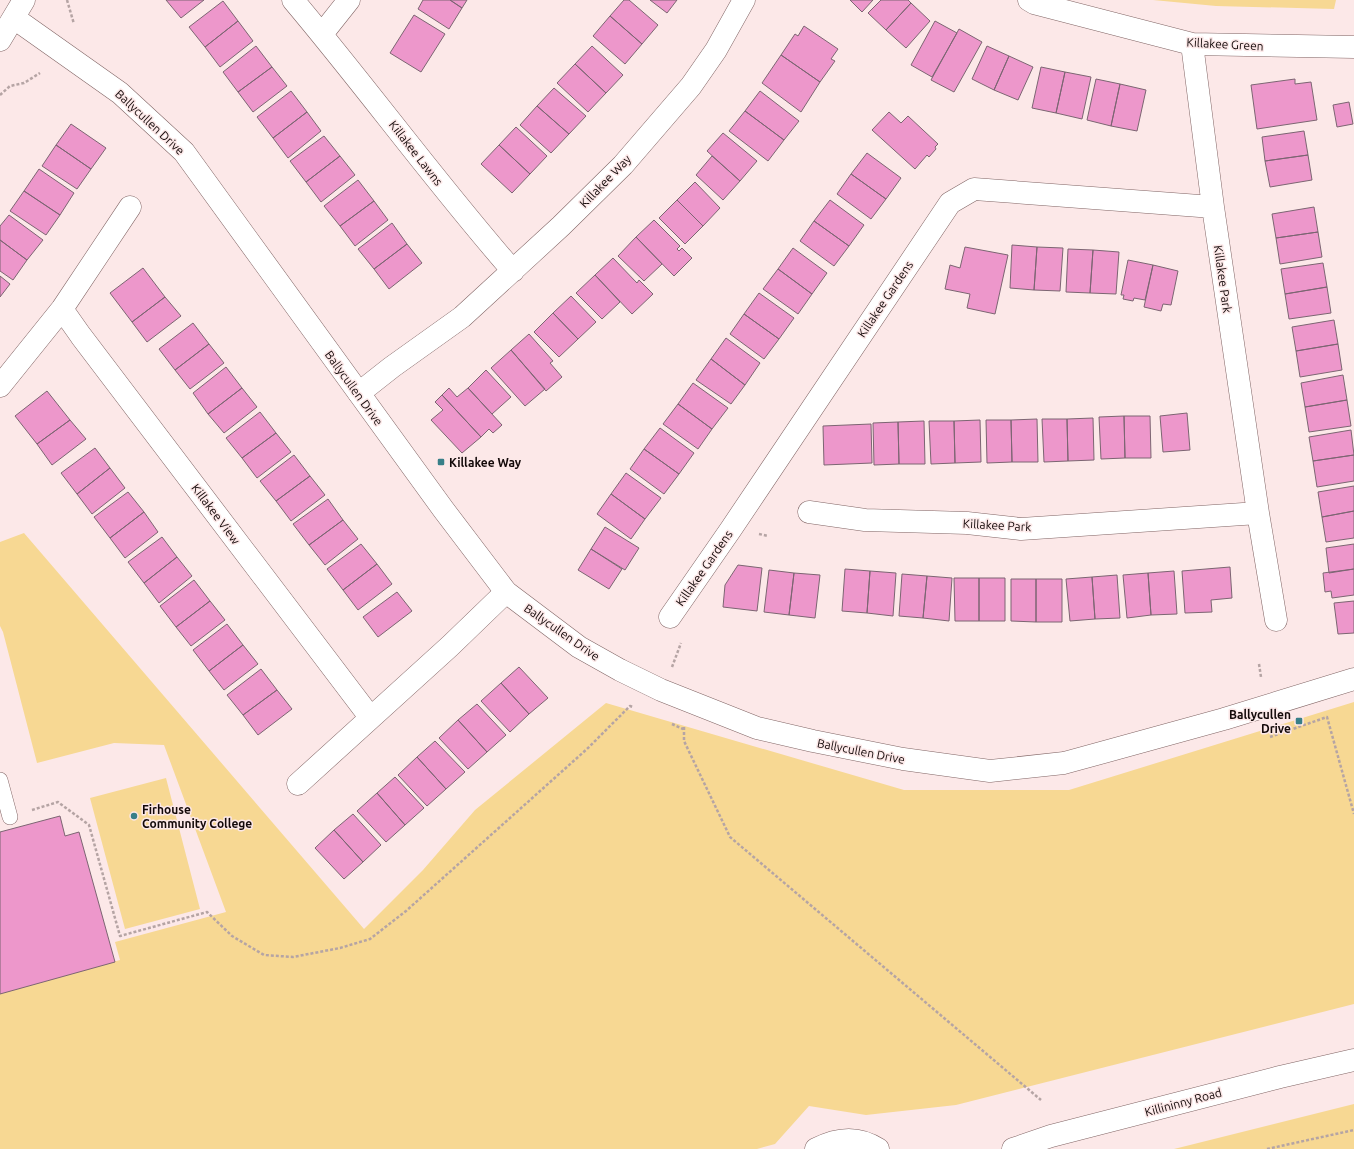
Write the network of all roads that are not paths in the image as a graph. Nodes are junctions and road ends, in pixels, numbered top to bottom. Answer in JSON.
{"nodes":[{"id":1,"x":293,"y":0,"type":"edge"},
{"id":2,"x":349,"y":0,"type":"edge"},
{"id":3,"x":744,"y":0,"type":"edge"},
{"id":4,"x":1029,"y":0,"type":"edge"},
{"id":5,"x":19,"y":9,"type":"edge"},
{"id":6,"x":322,"y":34,"type":"junction"},
{"id":7,"x":0,"y":40,"type":"edge"},
{"id":8,"x":1192,"y":44,"type":"junction"},
{"id":9,"x":1354,"y":47,"type":"edge"},
{"id":10,"x":1213,"y":207,"type":"junction"},
{"id":11,"x":130,"y":208,"type":"dead end"},
{"id":12,"x":513,"y":271,"type":"junction"},
{"id":13,"x":62,"y":309,"type":"junction"},
{"id":14,"x":0,"y":386,"type":"edge"},
{"id":15,"x":359,"y":393,"type":"junction"},
{"id":16,"x":809,"y":512,"type":"dead end"},
{"id":17,"x":1258,"y":513,"type":"junction"},
{"id":18,"x":506,"y":592,"type":"junction"},
{"id":19,"x":670,"y":617,"type":"dead end"},
{"id":20,"x":1276,"y":620,"type":"dead end"},
{"id":21,"x":1354,"y":679,"type":"edge"},
{"id":22,"x":370,"y":717,"type":"junction"},
{"id":23,"x":0,"y":780,"type":"edge"},
{"id":24,"x":298,"y":784,"type":"dead end"},
{"id":25,"x":10,"y":817,"type":"road end"},
{"id":26,"x":1354,"y":1060,"type":"edge"},
{"id":27,"x":816,"y":1149,"type":"edge"},
{"id":28,"x":878,"y":1149,"type":"edge"},
{"id":29,"x":1013,"y":1149,"type":"edge"}],
"edges":[{"from":1,"to":6,"type":"street","name":"Killakee Lawns"},
{"from":2,"to":6,"type":"street"},
{"from":3,"to":12,"type":"street","name":"Killakee Way"},
{"from":4,"to":8,"type":"street","name":"Killakee Green"},
{"from":5,"to":7,"type":"street"},
{"from":5,"to":15,"type":"street","name":"Ballycullen Drive"},
{"from":6,"to":12,"type":"street","name":"Killakee Lawns"},
{"from":8,"to":9,"type":"street","name":"Killakee Green"},
{"from":8,"to":10,"type":"street","name":"Killakee Park"},
{"from":10,"to":17,"type":"street","name":"Killakee Park"},
{"from":10,"to":19,"type":"street","name":"Killakee Gardens"},
{"from":11,"to":13,"type":"street"},
{"from":12,"to":15,"type":"street","name":"Killakee Way"},
{"from":13,"to":14,"type":"street"},
{"from":13,"to":22,"type":"street","name":"Killakee View"},
{"from":15,"to":18,"type":"street","name":"Ballycullen Drive"},
{"from":16,"to":17,"type":"street","name":"Killakee Park"},
{"from":17,"to":20,"type":"street","name":"Killakee Park"},
{"from":18,"to":21,"type":"street","name":"Ballycullen Drive"},
{"from":18,"to":22,"type":"street"},
{"from":22,"to":24,"type":"street"},
{"from":23,"to":25,"type":"lane"},
{"from":26,"to":29,"type":"street","name":"Killininny Road"},
{"from":27,"to":28,"type":"street"}]}
